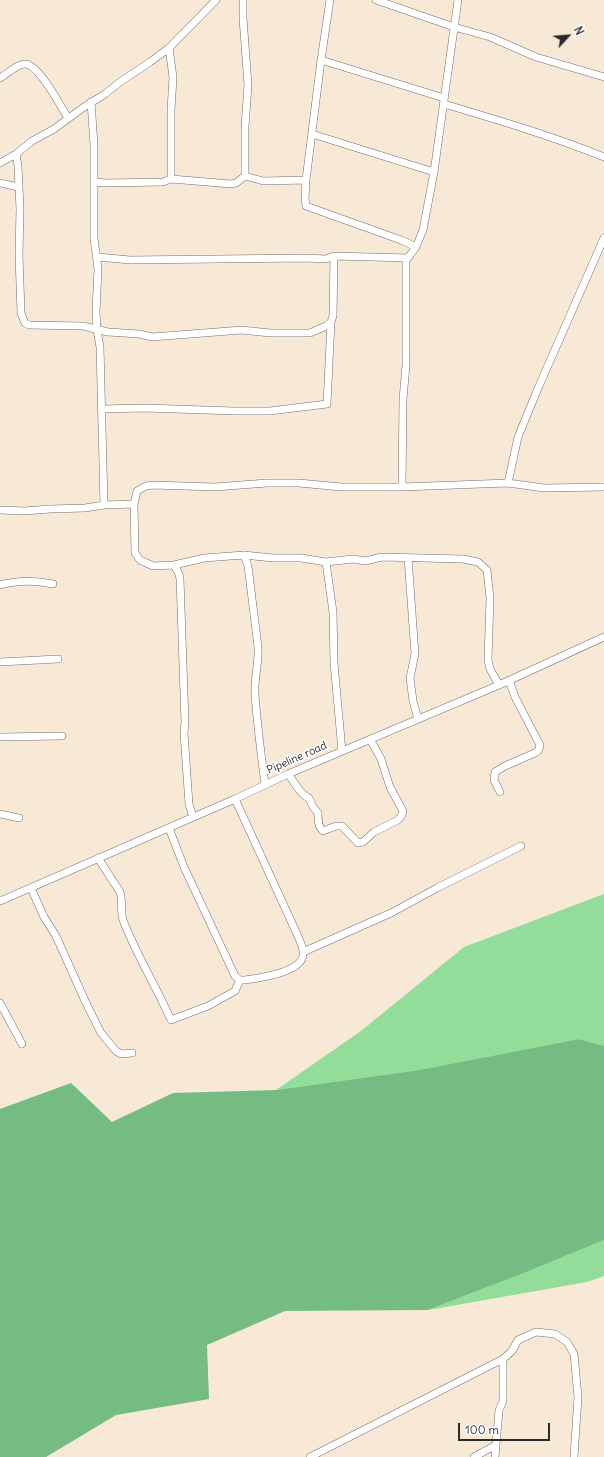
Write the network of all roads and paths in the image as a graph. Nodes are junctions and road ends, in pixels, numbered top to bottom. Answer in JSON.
{"nodes":[{"id":1,"x":216,"y":0,"type":"edge"},
{"id":2,"x":243,"y":0,"type":"edge"},
{"id":3,"x":330,"y":0,"type":"edge"},
{"id":4,"x":376,"y":0,"type":"edge"},
{"id":5,"x":458,"y":0,"type":"edge"},
{"id":6,"x":454,"y":27,"type":"junction"},
{"id":7,"x":169,"y":48,"type":"junction"},
{"id":8,"x":321,"y":60,"type":"junction"},
{"id":9,"x":604,"y":77,"type":"edge"},
{"id":10,"x":0,"y":78,"type":"edge"},
{"id":11,"x":444,"y":101,"type":"junction"},
{"id":12,"x":91,"y":106,"type":"junction"},
{"id":13,"x":68,"y":118,"type":"junction"},
{"id":14,"x":312,"y":134,"type":"junction"},
{"id":15,"x":16,"y":154,"type":"junction"},
{"id":16,"x":604,"y":158,"type":"edge"},
{"id":17,"x":0,"y":163,"type":"edge"},
{"id":18,"x":434,"y":172,"type":"junction"},
{"id":19,"x":245,"y":176,"type":"junction"},
{"id":20,"x":171,"y":180,"type":"junction"},
{"id":21,"x":306,"y":180,"type":"junction"},
{"id":22,"x":0,"y":182,"type":"edge"},
{"id":23,"x":95,"y":182,"type":"junction"},
{"id":24,"x":18,"y":187,"type":"junction"},
{"id":25,"x":604,"y":238,"type":"edge"},
{"id":26,"x":416,"y":247,"type":"junction"},
{"id":27,"x":334,"y":256,"type":"junction"},
{"id":28,"x":97,"y":257,"type":"junction"},
{"id":29,"x":406,"y":258,"type":"junction"},
{"id":30,"x":331,"y":322,"type":"junction"},
{"id":31,"x":97,"y":330,"type":"junction"},
{"id":32,"x":101,"y":409,"type":"junction"},
{"id":33,"x":508,"y":483,"type":"junction"},
{"id":34,"x":402,"y":487,"type":"junction"},
{"id":35,"x":604,"y":487,"type":"edge"},
{"id":36,"x":134,"y":504,"type":"junction"},
{"id":37,"x":104,"y":505,"type":"junction"},
{"id":38,"x":0,"y":510,"type":"edge"},
{"id":39,"x":244,"y":555,"type":"junction"},
{"id":40,"x":408,"y":558,"type":"junction"},
{"id":41,"x":326,"y":562,"type":"junction"},
{"id":42,"x":174,"y":565,"type":"junction"},
{"id":43,"x":53,"y":584,"type":"dead end"},
{"id":44,"x":0,"y":585,"type":"edge"},
{"id":45,"x":604,"y":637,"type":"edge"},
{"id":46,"x":58,"y":659,"type":"dead end"},
{"id":47,"x":0,"y":662,"type":"edge"},
{"id":48,"x":509,"y":680,"type":"junction"},
{"id":49,"x":499,"y":685,"type":"junction"},
{"id":50,"x":418,"y":719,"type":"junction"},
{"id":51,"x":62,"y":736,"type":"dead end"},
{"id":52,"x":0,"y":737,"type":"edge"},
{"id":53,"x":370,"y":739,"type":"junction"},
{"id":54,"x":342,"y":751,"type":"junction"},
{"id":55,"x":288,"y":774,"type":"junction"},
{"id":56,"x":265,"y":784,"type":"junction"},
{"id":57,"x":500,"y":792,"type":"dead end"},
{"id":58,"x":235,"y":799,"type":"junction"},
{"id":59,"x":0,"y":814,"type":"edge"},
{"id":60,"x":193,"y":817,"type":"junction"},
{"id":61,"x":19,"y":818,"type":"dead end"},
{"id":62,"x":169,"y":828,"type":"junction"},
{"id":63,"x":521,"y":846,"type":"dead end"},
{"id":64,"x":98,"y":858,"type":"junction"},
{"id":65,"x":31,"y":888,"type":"junction"},
{"id":66,"x":0,"y":901,"type":"edge"},
{"id":67,"x":303,"y":952,"type":"junction"},
{"id":68,"x":240,"y":980,"type":"junction"},
{"id":69,"x":0,"y":1003,"type":"edge"},
{"id":70,"x":22,"y":1044,"type":"dead end"},
{"id":71,"x":132,"y":1054,"type":"dead end"},
{"id":72,"x":503,"y":1359,"type":"junction"},
{"id":73,"x":496,"y":1445,"type":"junction"},
{"id":74,"x":310,"y":1457,"type":"edge"},
{"id":75,"x":474,"y":1457,"type":"edge"},
{"id":76,"x":495,"y":1457,"type":"edge"},
{"id":77,"x":574,"y":1457,"type":"edge"}],
"edges":[{"from":1,"to":7,"type":"street"},
{"from":2,"to":19,"type":"street"},
{"from":3,"to":8,"type":"street"},
{"from":4,"to":6,"type":"street"},
{"from":5,"to":6,"type":"street"},
{"from":6,"to":9,"type":"street"},
{"from":6,"to":11,"type":"street"},
{"from":7,"to":12,"type":"street"},
{"from":7,"to":20,"type":"street"},
{"from":8,"to":11,"type":"street"},
{"from":8,"to":14,"type":"street"},
{"from":10,"to":13,"type":"street"},
{"from":11,"to":16,"type":"street"},
{"from":11,"to":18,"type":"street"},
{"from":12,"to":13,"type":"street"},
{"from":12,"to":23,"type":"street"},
{"from":13,"to":15,"type":"street"},
{"from":14,"to":18,"type":"street"},
{"from":14,"to":21,"type":"street"},
{"from":15,"to":17,"type":"street"},
{"from":15,"to":24,"type":"street"},
{"from":18,"to":26,"type":"street"},
{"from":19,"to":20,"type":"street"},
{"from":19,"to":21,"type":"street"},
{"from":20,"to":23,"type":"street"},
{"from":21,"to":26,"type":"street"},
{"from":22,"to":24,"type":"street"},
{"from":23,"to":28,"type":"street"},
{"from":24,"to":31,"type":"street"},
{"from":25,"to":33,"type":"street"},
{"from":26,"to":29,"type":"street"},
{"from":27,"to":28,"type":"street"},
{"from":27,"to":29,"type":"street"},
{"from":27,"to":30,"type":"street"},
{"from":28,"to":31,"type":"street"},
{"from":29,"to":34,"type":"street"},
{"from":30,"to":31,"type":"street"},
{"from":30,"to":32,"type":"street"},
{"from":31,"to":32,"type":"street"},
{"from":32,"to":37,"type":"street"},
{"from":33,"to":34,"type":"street"},
{"from":33,"to":35,"type":"street"},
{"from":34,"to":36,"type":"street"},
{"from":36,"to":37,"type":"street"},
{"from":36,"to":42,"type":"street"},
{"from":37,"to":38,"type":"street"},
{"from":39,"to":41,"type":"street"},
{"from":39,"to":42,"type":"street"},
{"from":39,"to":56,"type":"street"},
{"from":40,"to":41,"type":"street"},
{"from":40,"to":49,"type":"street"},
{"from":40,"to":50,"type":"street"},
{"from":41,"to":54,"type":"street"},
{"from":42,"to":60,"type":"street"},
{"from":43,"to":44,"type":"street"},
{"from":45,"to":48,"type":"street","name":"Pipeline road"},
{"from":46,"to":47,"type":"street"},
{"from":48,"to":49,"type":"street","name":"Pipeline road"},
{"from":48,"to":57,"type":"street"},
{"from":49,"to":50,"type":"street","name":"Pipeline road"},
{"from":50,"to":53,"type":"street","name":"Pipeline road"},
{"from":51,"to":52,"type":"street"},
{"from":53,"to":54,"type":"street","name":"Pipeline road"},
{"from":53,"to":55,"type":"street"},
{"from":54,"to":55,"type":"street","name":"Pipeline road"},
{"from":55,"to":56,"type":"street","name":"Pipeline road"},
{"from":56,"to":58,"type":"street","name":"Pipeline road"},
{"from":58,"to":60,"type":"street","name":"Pipeline road"},
{"from":58,"to":67,"type":"street"},
{"from":59,"to":61,"type":"street"},
{"from":60,"to":62,"type":"street","name":"Pipeline road"},
{"from":62,"to":64,"type":"street","name":"Pipeline road"},
{"from":62,"to":68,"type":"street"},
{"from":63,"to":67,"type":"street"},
{"from":64,"to":65,"type":"street","name":"Pipeline road"},
{"from":64,"to":68,"type":"street"},
{"from":65,"to":66,"type":"street","name":"Pipeline road"},
{"from":65,"to":71,"type":"street"},
{"from":67,"to":68,"type":"street"},
{"from":69,"to":70,"type":"street"},
{"from":72,"to":73,"type":"street"},
{"from":72,"to":74,"type":"street"},
{"from":72,"to":77,"type":"street"},
{"from":73,"to":75,"type":"street"},
{"from":73,"to":76,"type":"street"}]}
